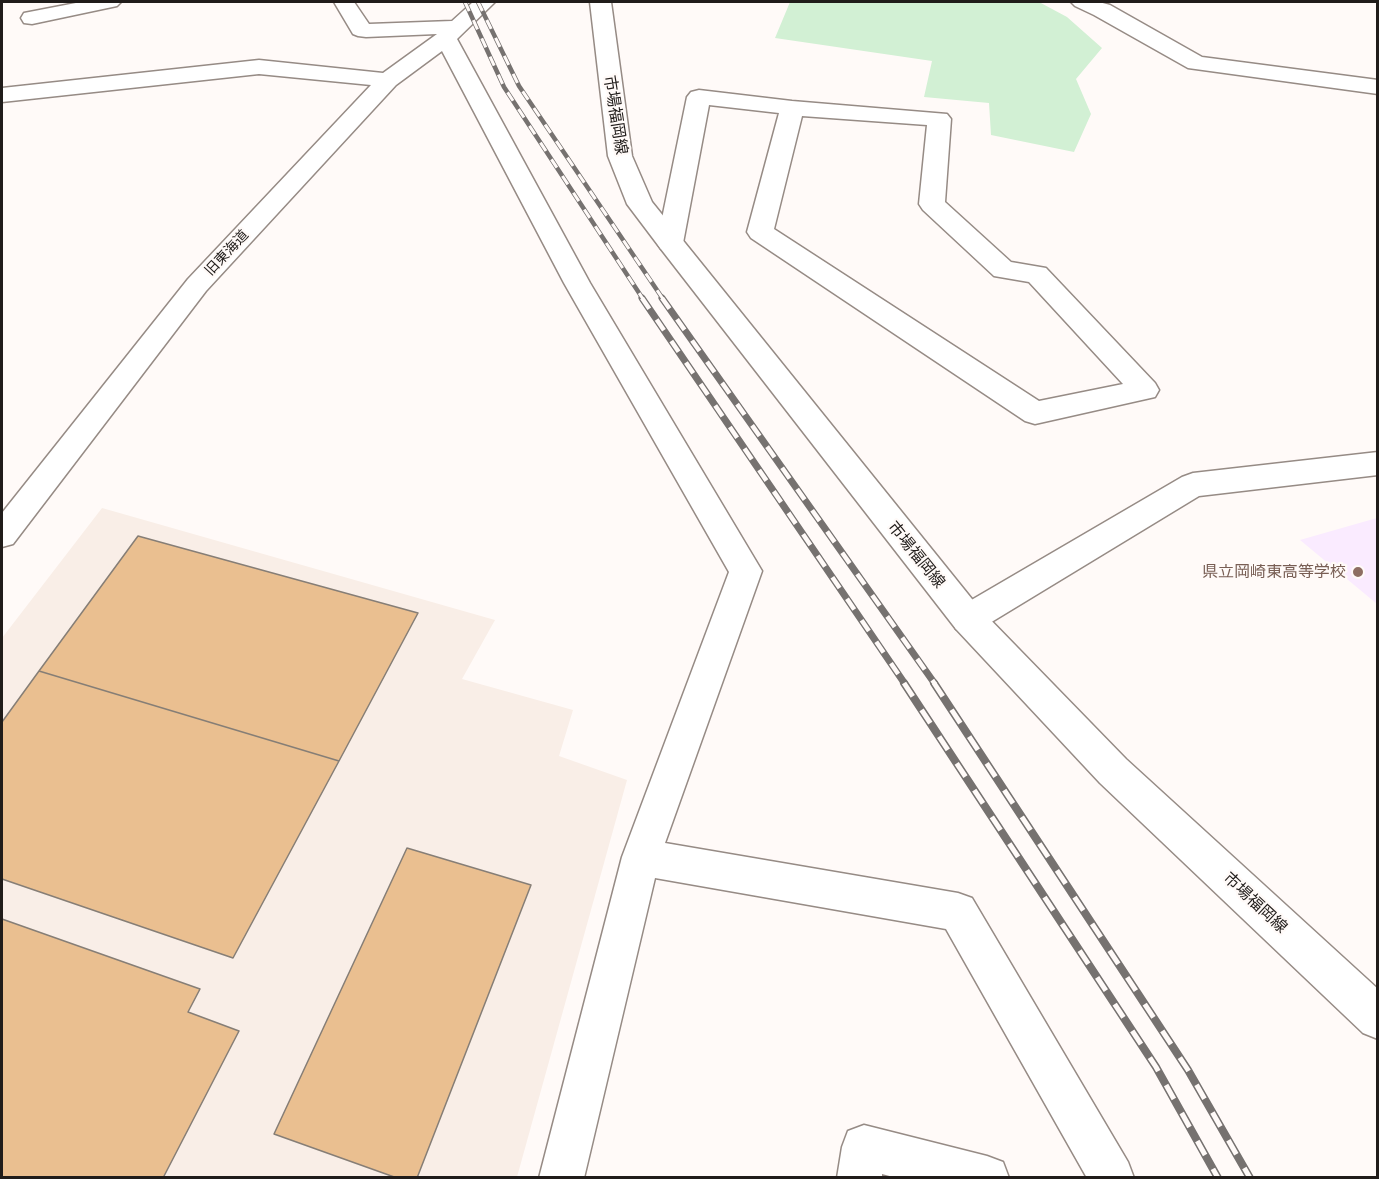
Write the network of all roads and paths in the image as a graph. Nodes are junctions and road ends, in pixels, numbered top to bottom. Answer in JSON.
{"nodes":[{"id":1,"x":110,"y":2,"type":"edge"},
{"id":2,"x":344,"y":2,"type":"edge"},
{"id":3,"x":485,"y":2,"type":"edge"},
{"id":4,"x":600,"y":2,"type":"edge"},
{"id":5,"x":1082,"y":2,"type":"edge"},
{"id":6,"x":32,"y":18,"type":"dead end"},
{"id":7,"x":451,"y":32,"type":"junction"},
{"id":8,"x":388,"y":80,"type":"junction"},
{"id":9,"x":1377,"y":87,"type":"edge"},
{"id":10,"x":2,"y":95,"type":"edge"},
{"id":11,"x":792,"y":108,"type":"junction"},
{"id":12,"x":670,"y":243,"type":"junction"},
{"id":13,"x":1377,"y":463,"type":"edge"},
{"id":14,"x":2,"y":535,"type":"edge"},
{"id":15,"x":968,"y":619,"type":"junction"},
{"id":16,"x":641,"y":857,"type":"junction"},
{"id":17,"x":1377,"y":1018,"type":"edge"},
{"id":18,"x":561,"y":1178,"type":"edge"},
{"id":19,"x":859,"y":1178,"type":"edge"},
{"id":20,"x":987,"y":1178,"type":"edge"},
{"id":21,"x":1112,"y":1178,"type":"edge"}],
"edges":[{"from":1,"to":6,"type":"street"},
{"from":2,"to":7,"type":"street"},
{"from":3,"to":7,"type":"street","name":"旧東海道"},
{"from":4,"to":12,"type":"street","name":"市場福岡線"},
{"from":5,"to":9,"type":"street"},
{"from":7,"to":8,"type":"street","name":"旧東海道"},
{"from":7,"to":16,"type":"street"},
{"from":8,"to":10,"type":"street"},
{"from":8,"to":14,"type":"street","name":"旧東海道"},
{"from":11,"to":11,"type":"street"},
{"from":11,"to":12,"type":"street"},
{"from":12,"to":15,"type":"street","name":"市場福岡線"},
{"from":13,"to":15,"type":"street"},
{"from":15,"to":17,"type":"street","name":"市場福岡線"},
{"from":16,"to":18,"type":"street"},
{"from":16,"to":21,"type":"street"},
{"from":19,"to":20,"type":"street"}]}
